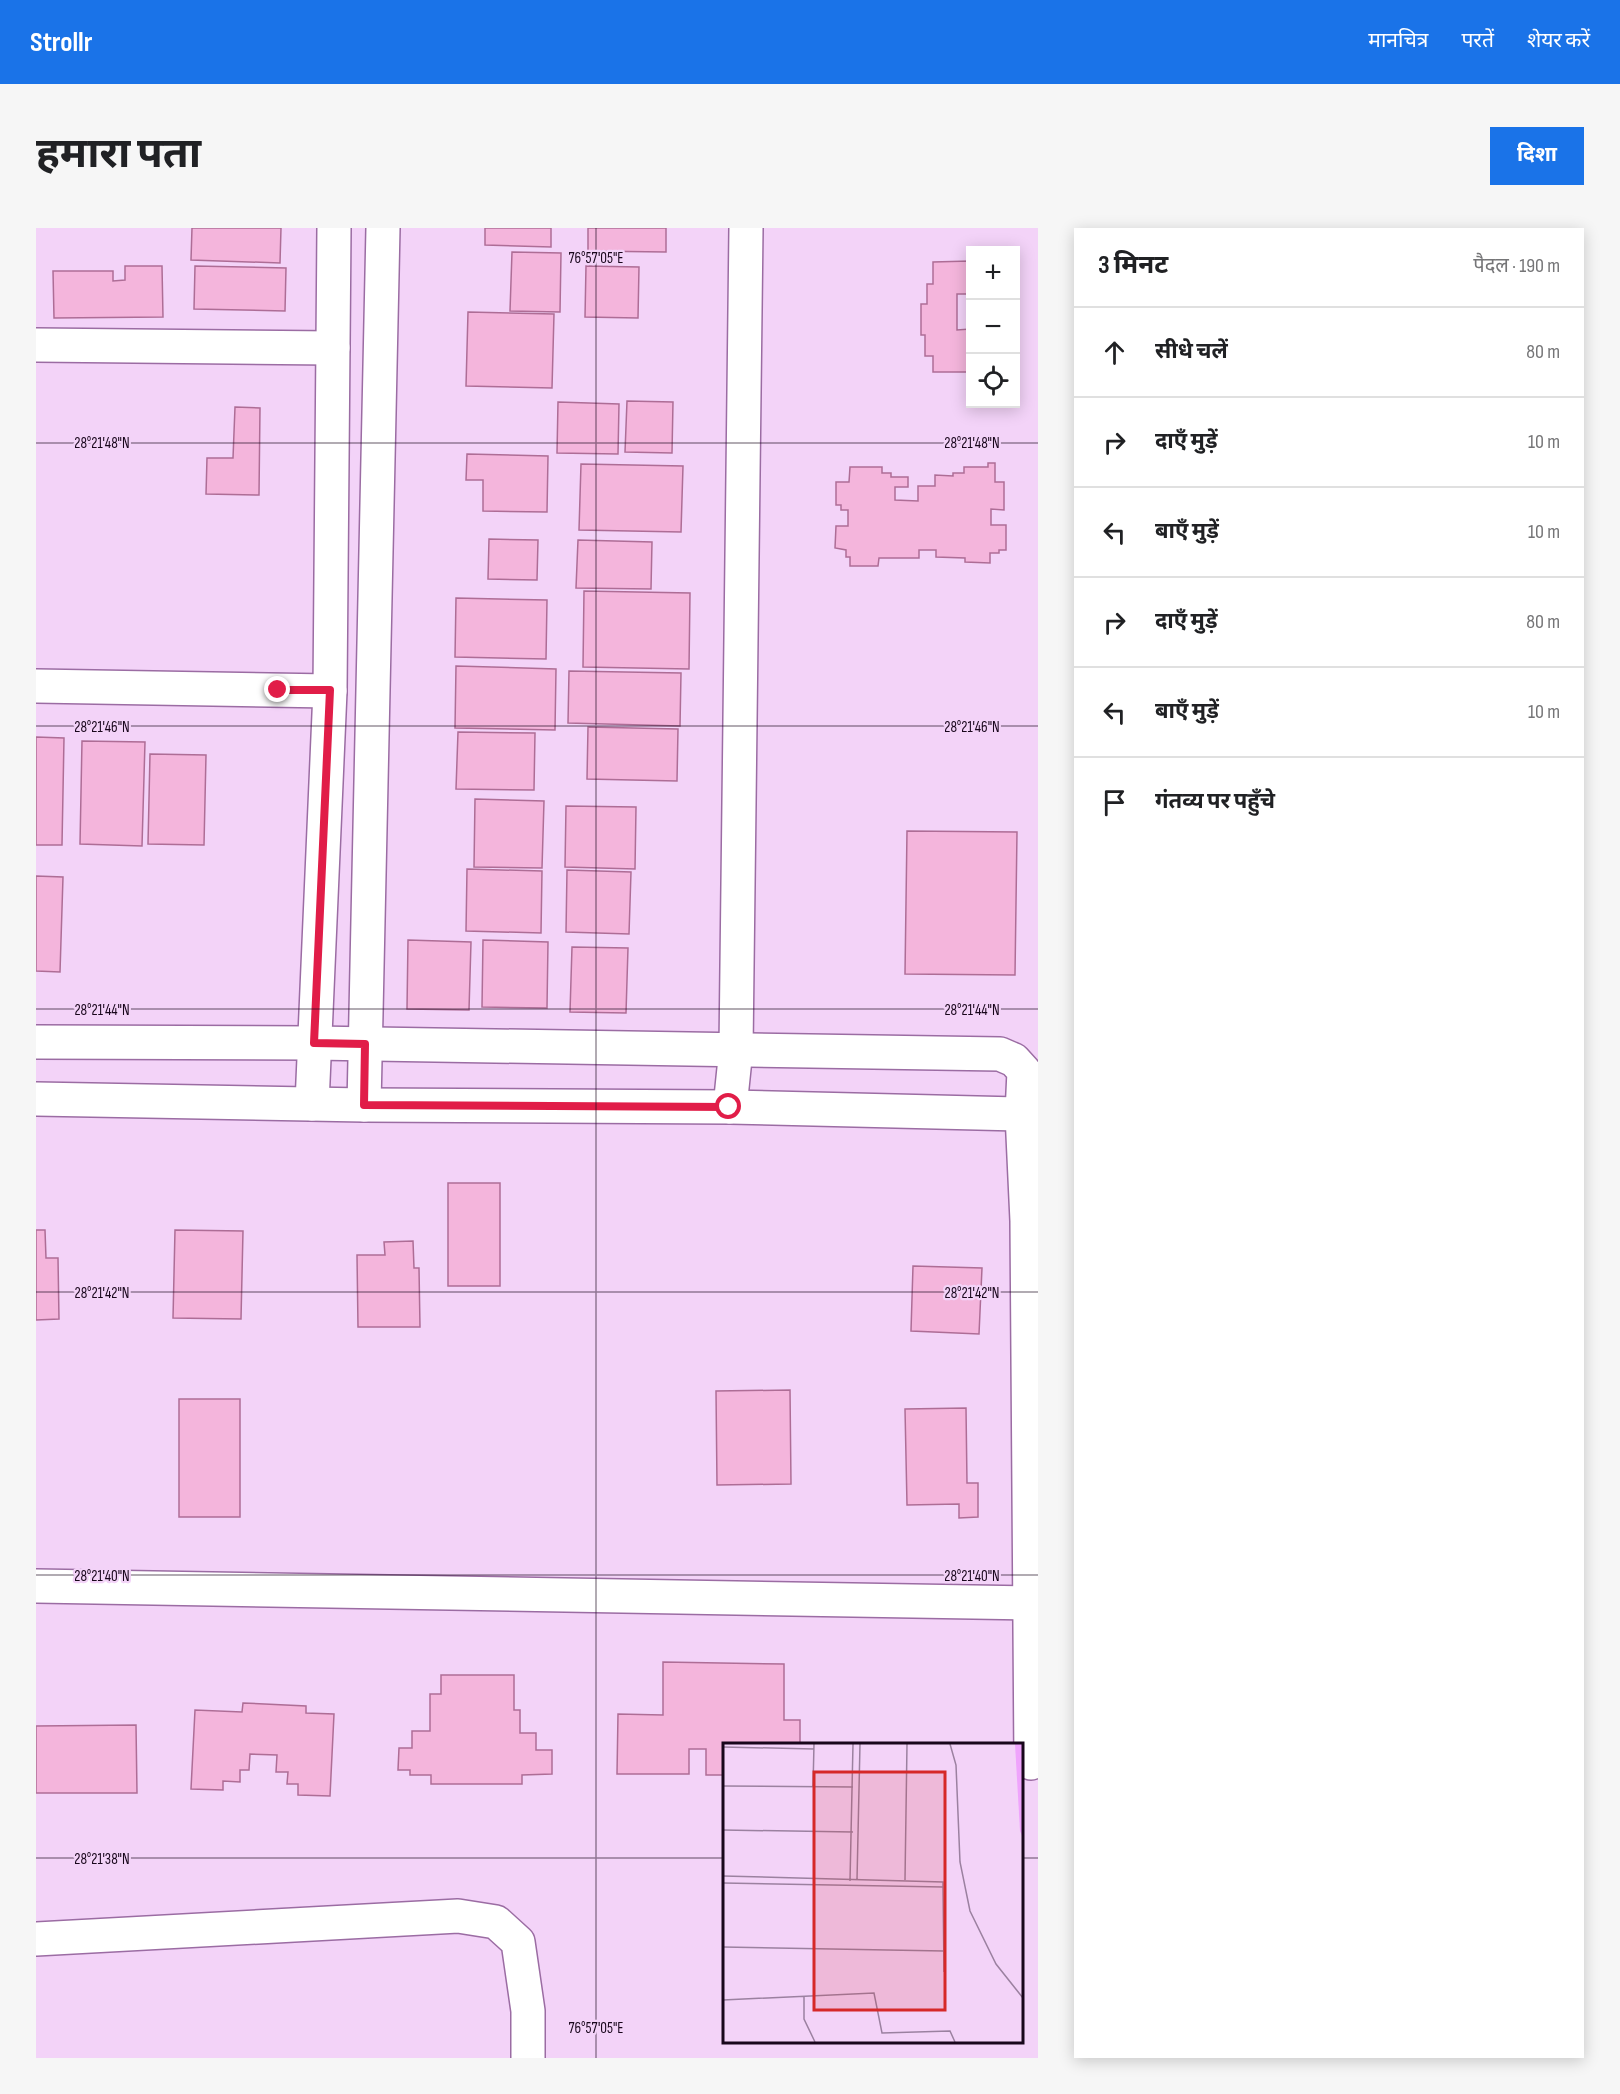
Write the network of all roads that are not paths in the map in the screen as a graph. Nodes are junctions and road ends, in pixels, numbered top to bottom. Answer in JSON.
{"nodes":[{"id":1,"x":334,"y":228,"type":"edge"},
{"id":2,"x":383,"y":228,"type":"edge"},
{"id":3,"x":747,"y":228,"type":"edge"},
{"id":4,"x":36,"y":345,"type":"edge"},
{"id":5,"x":333,"y":348,"type":"junction"},
{"id":6,"x":36,"y":686,"type":"edge"},
{"id":7,"x":330,"y":690,"type":"junction"},
{"id":8,"x":36,"y":1042,"type":"edge"},
{"id":9,"x":314,"y":1043,"type":"junction"},
{"id":10,"x":365,"y":1044,"type":"junction"},
{"id":11,"x":736,"y":1049,"type":"junction"},
{"id":12,"x":36,"y":1099,"type":"edge"},
{"id":13,"x":312,"y":1104,"type":"junction"},
{"id":14,"x":364,"y":1105,"type":"junction"},
{"id":15,"x":729,"y":1107,"type":"junction"},
{"id":16,"x":1022,"y":1114,"type":"junction"},
{"id":17,"x":36,"y":1586,"type":"edge"},
{"id":18,"x":1030,"y":1603,"type":"junction"},
{"id":19,"x":1031,"y":1764,"type":"dead end"},
{"id":20,"x":36,"y":1939,"type":"edge"},
{"id":21,"x":528,"y":2058,"type":"edge"}],
"edges":[{"from":1,"to":5,"type":"street"},
{"from":2,"to":10,"type":"street"},
{"from":3,"to":11,"type":"street"},
{"from":4,"to":5,"type":"street"},
{"from":5,"to":7,"type":"street"},
{"from":6,"to":7,"type":"street"},
{"from":7,"to":9,"type":"street"},
{"from":8,"to":9,"type":"street"},
{"from":9,"to":10,"type":"street"},
{"from":9,"to":13,"type":"street"},
{"from":10,"to":11,"type":"street"},
{"from":10,"to":14,"type":"street"},
{"from":11,"to":15,"type":"street"},
{"from":11,"to":16,"type":"street"},
{"from":12,"to":13,"type":"street"},
{"from":13,"to":14,"type":"street"},
{"from":14,"to":15,"type":"street"},
{"from":15,"to":16,"type":"street"},
{"from":16,"to":18,"type":"street"},
{"from":17,"to":18,"type":"street"},
{"from":18,"to":19,"type":"street"},
{"from":20,"to":21,"type":"street"}]}
